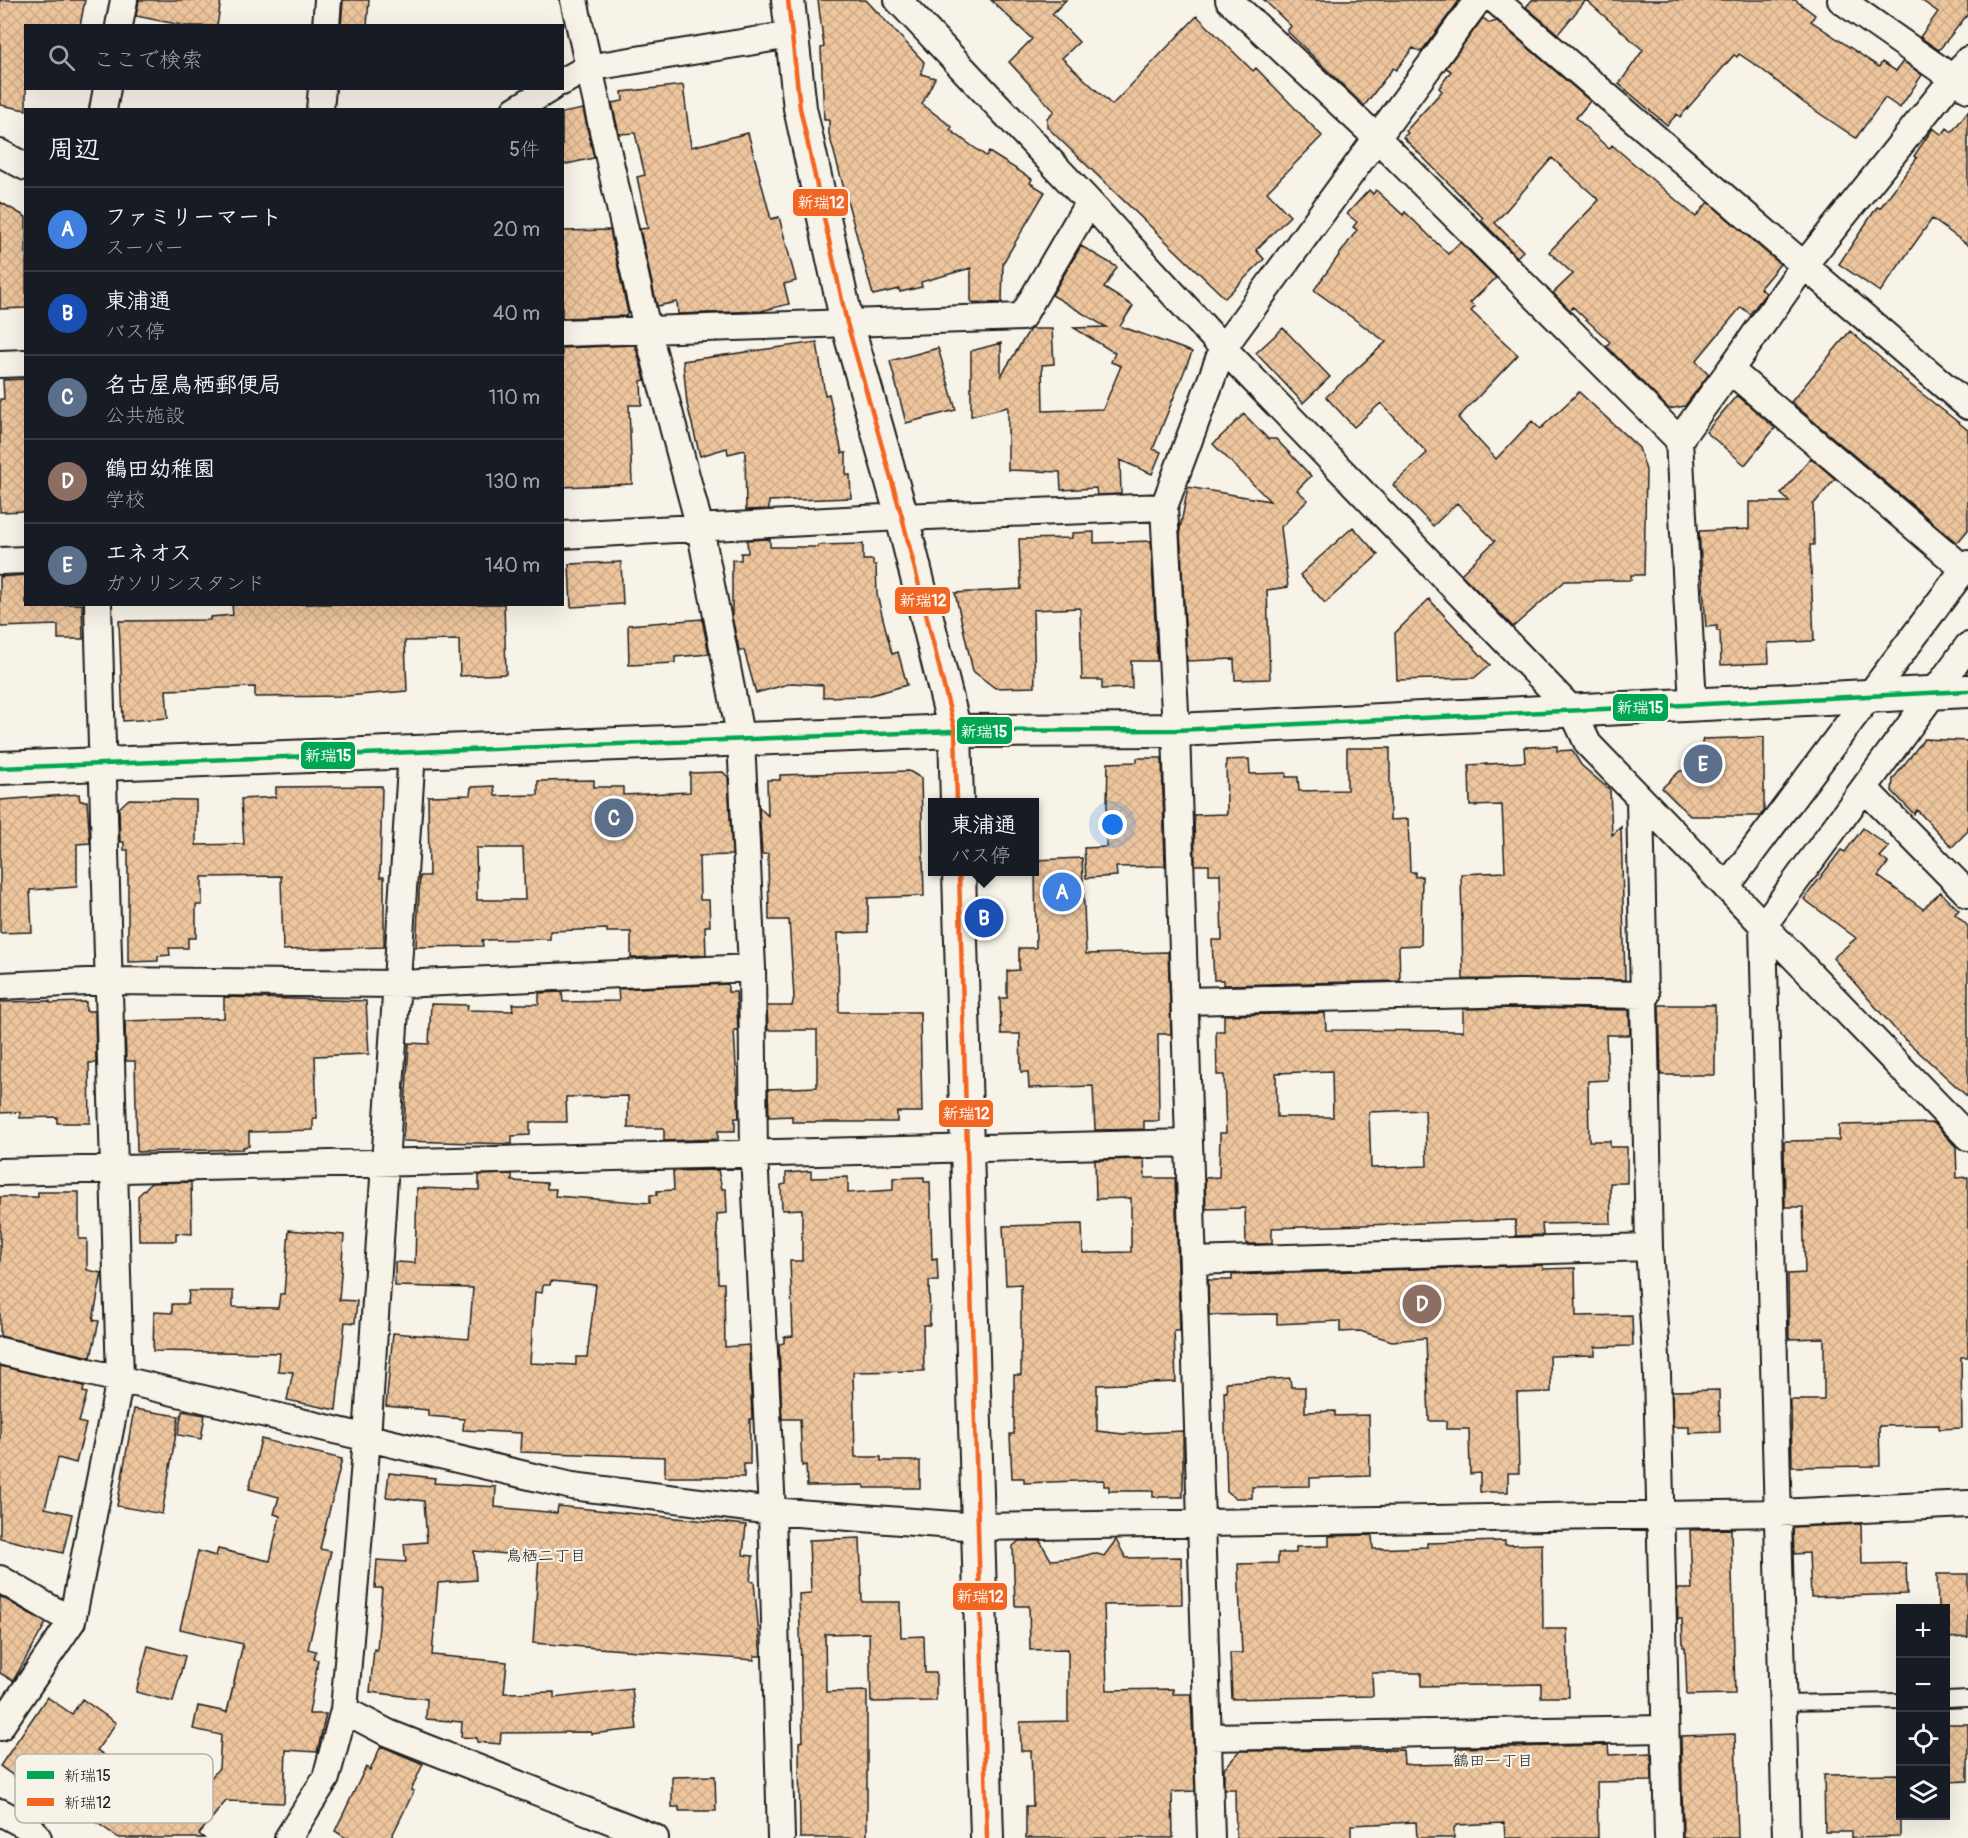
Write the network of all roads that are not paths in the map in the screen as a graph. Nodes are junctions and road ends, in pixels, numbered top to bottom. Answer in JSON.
{"nodes":[{"id":1,"x":124,"y":0,"type":"edge"},
{"id":2,"x":328,"y":0,"type":"edge"},
{"id":3,"x":574,"y":0,"type":"edge"},
{"id":4,"x":788,"y":0,"type":"edge"},
{"id":5,"x":898,"y":0,"type":"edge"},
{"id":6,"x":1229,"y":0,"type":"edge"},
{"id":7,"x":1478,"y":0,"type":"edge"},
{"id":8,"x":1495,"y":0,"type":"edge"},
{"id":9,"x":1840,"y":0,"type":"edge"},
{"id":10,"x":119,"y":24,"type":"edge"},
{"id":11,"x":326,"y":24,"type":"edge"},
{"id":12,"x":791,"y":36,"type":"junction"},
{"id":13,"x":587,"y":68,"type":"junction"},
{"id":14,"x":1963,"y":76,"type":"edge"},
{"id":15,"x":564,"y":81,"type":"edge"},
{"id":16,"x":107,"y":90,"type":"edge"},
{"id":17,"x":322,"y":90,"type":"edge"},
{"id":18,"x":549,"y":90,"type":"edge"},
{"id":19,"x":103,"y":108,"type":"edge"},
{"id":20,"x":320,"y":108,"type":"edge"},
{"id":21,"x":518,"y":108,"type":"edge"},
{"id":22,"x":1376,"y":138,"type":"junction"},
{"id":23,"x":0,"y":153,"type":"edge"},
{"id":24,"x":24,"y":166,"type":"edge"},
{"id":25,"x":1089,"y":202,"type":"junction"},
{"id":26,"x":1804,"y":265,"type":"junction"},
{"id":27,"x":847,"y":323,"type":"junction"},
{"id":28,"x":646,"y":329,"type":"junction"},
{"id":29,"x":564,"y":333,"type":"edge"},
{"id":30,"x":1223,"y":348,"type":"junction"},
{"id":31,"x":24,"y":363,"type":"edge"},
{"id":32,"x":0,"y":364,"type":"edge"},
{"id":33,"x":1730,"y":370,"type":"junction"},
{"id":34,"x":1968,"y":406,"type":"edge"},
{"id":35,"x":1679,"y":440,"type":"junction"},
{"id":36,"x":1164,"y":507,"type":"junction"},
{"id":37,"x":902,"y":517,"type":"junction"},
{"id":38,"x":700,"y":528,"type":"junction"},
{"id":39,"x":564,"y":535,"type":"edge"},
{"id":40,"x":24,"y":560,"type":"edge"},
{"id":41,"x":0,"y":561,"type":"edge"},
{"id":42,"x":1966,"y":566,"type":"edge"},
{"id":43,"x":98,"y":606,"type":"edge"},
{"id":44,"x":1968,"y":646,"type":"edge"},
{"id":45,"x":1968,"y":691,"type":"edge"},
{"id":46,"x":1934,"y":692,"type":"junction"},
{"id":47,"x":1872,"y":695,"type":"junction"},
{"id":48,"x":1693,"y":704,"type":"junction"},
{"id":49,"x":1572,"y":710,"type":"junction"},
{"id":50,"x":1176,"y":730,"type":"junction"},
{"id":51,"x":955,"y":732,"type":"junction"},
{"id":52,"x":741,"y":740,"type":"junction"},
{"id":53,"x":412,"y":752,"type":"junction"},
{"id":54,"x":103,"y":764,"type":"junction"},
{"id":55,"x":0,"y":768,"type":"edge"},
{"id":56,"x":1864,"y":788,"type":"junction"},
{"id":57,"x":957,"y":798,"type":"edge"},
{"id":58,"x":1640,"y":798,"type":"junction"},
{"id":59,"x":959,"y":876,"type":"edge"},
{"id":60,"x":1726,"y":887,"type":"junction"},
{"id":61,"x":1968,"y":894,"type":"edge"},
{"id":62,"x":1763,"y":926,"type":"junction"},
{"id":63,"x":752,"y":968,"type":"junction"},
{"id":64,"x":109,"y":981,"type":"junction"},
{"id":65,"x":399,"y":984,"type":"junction"},
{"id":66,"x":0,"y":986,"type":"edge"},
{"id":67,"x":1646,"y":995,"type":"junction"},
{"id":68,"x":1185,"y":1001,"type":"junction"},
{"id":69,"x":1968,"y":1137,"type":"edge"},
{"id":70,"x":1189,"y":1143,"type":"junction"},
{"id":71,"x":967,"y":1149,"type":"junction"},
{"id":72,"x":754,"y":1154,"type":"junction"},
{"id":73,"x":386,"y":1162,"type":"junction"},
{"id":74,"x":113,"y":1169,"type":"junction"},
{"id":75,"x":0,"y":1172,"type":"edge"},
{"id":76,"x":1649,"y":1247,"type":"junction"},
{"id":77,"x":1193,"y":1261,"type":"junction"},
{"id":78,"x":0,"y":1351,"type":"edge"},
{"id":79,"x":120,"y":1379,"type":"junction"},
{"id":80,"x":367,"y":1438,"type":"junction"},
{"id":81,"x":1968,"y":1504,"type":"edge"},
{"id":82,"x":772,"y":1510,"type":"junction"},
{"id":83,"x":1778,"y":1513,"type":"junction"},
{"id":84,"x":1660,"y":1515,"type":"junction"},
{"id":85,"x":1201,"y":1523,"type":"junction"},
{"id":86,"x":978,"y":1527,"type":"junction"},
{"id":87,"x":0,"y":1579,"type":"edge"},
{"id":88,"x":72,"y":1621,"type":"junction"},
{"id":89,"x":1968,"y":1699,"type":"edge"},
{"id":90,"x":1950,"y":1700,"type":"edge"},
{"id":91,"x":1896,"y":1701,"type":"edge"},
{"id":92,"x":1783,"y":1703,"type":"junction"},
{"id":93,"x":344,"y":1710,"type":"junction"},
{"id":94,"x":0,"y":1727,"type":"edge"},
{"id":95,"x":1665,"y":1729,"type":"junction"},
{"id":96,"x":1208,"y":1737,"type":"junction"},
{"id":97,"x":0,"y":1812,"type":"edge"},
{"id":98,"x":15,"y":1820,"type":"edge"},
{"id":99,"x":21,"y":1823,"type":"edge"},
{"id":100,"x":38,"y":1838,"type":"edge"},
{"id":101,"x":288,"y":1838,"type":"edge"},
{"id":102,"x":655,"y":1838,"type":"edge"},
{"id":103,"x":781,"y":1838,"type":"edge"},
{"id":104,"x":987,"y":1838,"type":"edge"},
{"id":105,"x":1211,"y":1838,"type":"edge"},
{"id":106,"x":1668,"y":1838,"type":"edge"},
{"id":107,"x":1786,"y":1838,"type":"edge"}],
"edges":[{"from":1,"to":10,"type":"street"},
{"from":2,"to":11,"type":"street"},
{"from":3,"to":13,"type":"street"},
{"from":4,"to":12,"type":"street"},
{"from":5,"to":25,"type":"street"},
{"from":6,"to":22,"type":"street"},
{"from":7,"to":22,"type":"street"},
{"from":8,"to":26,"type":"street"},
{"from":9,"to":14,"type":"street"},
{"from":12,"to":13,"type":"street"},
{"from":12,"to":27,"type":"street"},
{"from":13,"to":15,"type":"street"},
{"from":13,"to":28,"type":"street"},
{"from":14,"to":26,"type":"street"},
{"from":16,"to":19,"type":"street"},
{"from":17,"to":20,"type":"street"},
{"from":18,"to":21,"type":"street"},
{"from":22,"to":30,"type":"street"},
{"from":22,"to":35,"type":"street"},
{"from":23,"to":24,"type":"street"},
{"from":25,"to":27,"type":"street"},
{"from":25,"to":30,"type":"street"},
{"from":26,"to":33,"type":"street"},
{"from":26,"to":34,"type":"street"},
{"from":27,"to":28,"type":"street"},
{"from":27,"to":37,"type":"street"},
{"from":28,"to":29,"type":"street"},
{"from":28,"to":38,"type":"street"},
{"from":30,"to":36,"type":"street"},
{"from":30,"to":49,"type":"street"},
{"from":31,"to":32,"type":"street"},
{"from":33,"to":35,"type":"street"},
{"from":33,"to":42,"type":"street"},
{"from":35,"to":48,"type":"street"},
{"from":36,"to":37,"type":"street"},
{"from":36,"to":50,"type":"street"},
{"from":37,"to":38,"type":"street"},
{"from":37,"to":51,"type":"street"},
{"from":38,"to":39,"type":"street"},
{"from":38,"to":52,"type":"street"},
{"from":40,"to":41,"type":"street"},
{"from":42,"to":47,"type":"street"},
{"from":43,"to":54,"type":"street"},
{"from":44,"to":46,"type":"street"},
{"from":45,"to":46,"type":"street"},
{"from":46,"to":47,"type":"street"},
{"from":46,"to":56,"type":"street"},
{"from":47,"to":48,"type":"street"},
{"from":47,"to":60,"type":"street"},
{"from":48,"to":49,"type":"street"},
{"from":49,"to":50,"type":"street"},
{"from":49,"to":58,"type":"street"},
{"from":50,"to":51,"type":"street"},
{"from":50,"to":68,"type":"street"},
{"from":51,"to":52,"type":"street"},
{"from":51,"to":57,"type":"street"},
{"from":52,"to":53,"type":"street"},
{"from":52,"to":63,"type":"street"},
{"from":53,"to":54,"type":"street"},
{"from":53,"to":65,"type":"street"},
{"from":54,"to":55,"type":"street"},
{"from":54,"to":64,"type":"street"},
{"from":56,"to":61,"type":"street"},
{"from":56,"to":62,"type":"street"},
{"from":58,"to":60,"type":"street"},
{"from":58,"to":67,"type":"street"},
{"from":59,"to":71,"type":"street"},
{"from":60,"to":62,"type":"street"},
{"from":62,"to":69,"type":"street"},
{"from":62,"to":83,"type":"street"},
{"from":63,"to":65,"type":"street"},
{"from":63,"to":72,"type":"street"},
{"from":64,"to":65,"type":"street"},
{"from":64,"to":66,"type":"street"},
{"from":64,"to":74,"type":"street"},
{"from":65,"to":73,"type":"street"},
{"from":67,"to":68,"type":"street"},
{"from":67,"to":76,"type":"street"},
{"from":68,"to":70,"type":"street"},
{"from":70,"to":71,"type":"street"},
{"from":70,"to":77,"type":"street"},
{"from":71,"to":72,"type":"street"},
{"from":71,"to":86,"type":"street"},
{"from":72,"to":73,"type":"street"},
{"from":72,"to":82,"type":"street"},
{"from":73,"to":74,"type":"street"},
{"from":73,"to":80,"type":"street"},
{"from":74,"to":75,"type":"street"},
{"from":74,"to":79,"type":"street"},
{"from":76,"to":77,"type":"street"},
{"from":76,"to":84,"type":"street"},
{"from":77,"to":85,"type":"street"},
{"from":78,"to":79,"type":"street"},
{"from":79,"to":80,"type":"street"},
{"from":79,"to":88,"type":"street"},
{"from":80,"to":82,"type":"street"},
{"from":80,"to":93,"type":"street"},
{"from":81,"to":83,"type":"street"},
{"from":82,"to":86,"type":"street"},
{"from":82,"to":103,"type":"street"},
{"from":83,"to":84,"type":"street"},
{"from":83,"to":92,"type":"street"},
{"from":84,"to":85,"type":"street"},
{"from":84,"to":95,"type":"street"},
{"from":85,"to":86,"type":"street"},
{"from":85,"to":96,"type":"street"},
{"from":86,"to":104,"type":"street"},
{"from":87,"to":88,"type":"street"},
{"from":88,"to":94,"type":"street"},
{"from":89,"to":90,"type":"lane"},
{"from":91,"to":92,"type":"lane"},
{"from":92,"to":107,"type":"street"},
{"from":93,"to":101,"type":"street"},
{"from":93,"to":102,"type":"street"},
{"from":95,"to":96,"type":"street"},
{"from":95,"to":106,"type":"street"},
{"from":96,"to":105,"type":"street"},
{"from":97,"to":98,"type":"street"},
{"from":99,"to":100,"type":"street"}]}
